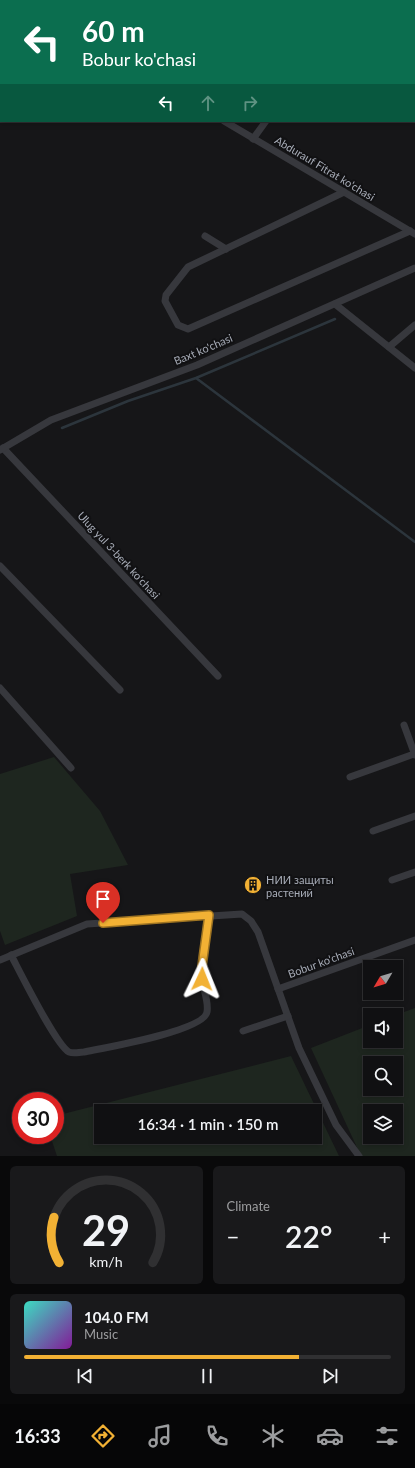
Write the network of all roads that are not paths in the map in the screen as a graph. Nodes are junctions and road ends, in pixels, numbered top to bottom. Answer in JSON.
{"nodes":[{"id":1,"x":226,"y":122,"type":"edge"},
{"id":2,"x":265,"y":122,"type":"edge"},
{"id":3,"x":253,"y":139,"type":"junction"},
{"id":4,"x":344,"y":192,"type":"junction"},
{"id":5,"x":412,"y":233,"type":"edge"},
{"id":6,"x":205,"y":236,"type":"dead end"},
{"id":7,"x":226,"y":249,"type":"junction"},
{"id":8,"x":415,"y":268,"type":"edge"},
{"id":9,"x":335,"y":304,"type":"junction"},
{"id":10,"x":415,"y":325,"type":"edge"},
{"id":11,"x":389,"y":347,"type":"junction"},
{"id":12,"x":415,"y":368,"type":"edge"},
{"id":13,"x":1,"y":449,"type":"edge"},
{"id":14,"x":0,"y":566,"type":"edge"},
{"id":15,"x":218,"y":676,"type":"dead end"},
{"id":16,"x":0,"y":688,"type":"edge"},
{"id":17,"x":120,"y":690,"type":"dead end"},
{"id":18,"x":404,"y":725,"type":"dead end"},
{"id":19,"x":415,"y":754,"type":"edge"},
{"id":20,"x":71,"y":768,"type":"dead end"},
{"id":21,"x":350,"y":777,"type":"dead end"},
{"id":22,"x":415,"y":816,"type":"edge"},
{"id":23,"x":374,"y":832,"type":"dead end"},
{"id":24,"x":415,"y":872,"type":"edge"},
{"id":25,"x":392,"y":880,"type":"dead end"},
{"id":26,"x":209,"y":915,"type":"junction"},
{"id":27,"x":415,"y":940,"type":"edge"},
{"id":28,"x":11,"y":955,"type":"junction"},
{"id":29,"x":0,"y":960,"type":"edge"},
{"id":30,"x":278,"y":989,"type":"junction"},
{"id":31,"x":288,"y":1016,"type":"junction"},
{"id":32,"x":243,"y":1031,"type":"dead end"},
{"id":33,"x":359,"y":1156,"type":"edge"}],
"edges":[{"from":1,"to":3,"type":"street","name":"Abdurauf Fitrat ko'chasi"},
{"from":2,"to":3,"type":"street"},
{"from":3,"to":4,"type":"street","name":"Abdurauf Fitrat ko'chasi"},
{"from":4,"to":5,"type":"street","name":"Abdurauf Fitrat ko'chasi"},
{"from":4,"to":7,"type":"street"},
{"from":5,"to":7,"type":"street"},
{"from":6,"to":7,"type":"street"},
{"from":8,"to":9,"type":"street","name":"Baxt ko'chasi"},
{"from":9,"to":11,"type":"street"},
{"from":9,"to":13,"type":"street","name":"Baxt ko'chasi"},
{"from":10,"to":11,"type":"street"},
{"from":11,"to":12,"type":"street"},
{"from":13,"to":15,"type":"street","name":"Ulug yul 3-berk ko'chasi"},
{"from":14,"to":17,"type":"street"},
{"from":16,"to":20,"type":"street"},
{"from":18,"to":19,"type":"street"},
{"from":19,"to":21,"type":"street"},
{"from":22,"to":23,"type":"street"},
{"from":24,"to":25,"type":"street"},
{"from":26,"to":28,"type":"street","name":"Bobur ko'chasi"},
{"from":26,"to":28,"type":"street"},
{"from":26,"to":30,"type":"street","name":"Bobur ko'chasi"},
{"from":27,"to":30,"type":"street","name":"Bobur ko'chasi"},
{"from":28,"to":29,"type":"street","name":"Bobur ko'chasi"},
{"from":30,"to":31,"type":"street"},
{"from":31,"to":32,"type":"street"},
{"from":31,"to":33,"type":"street"}]}
